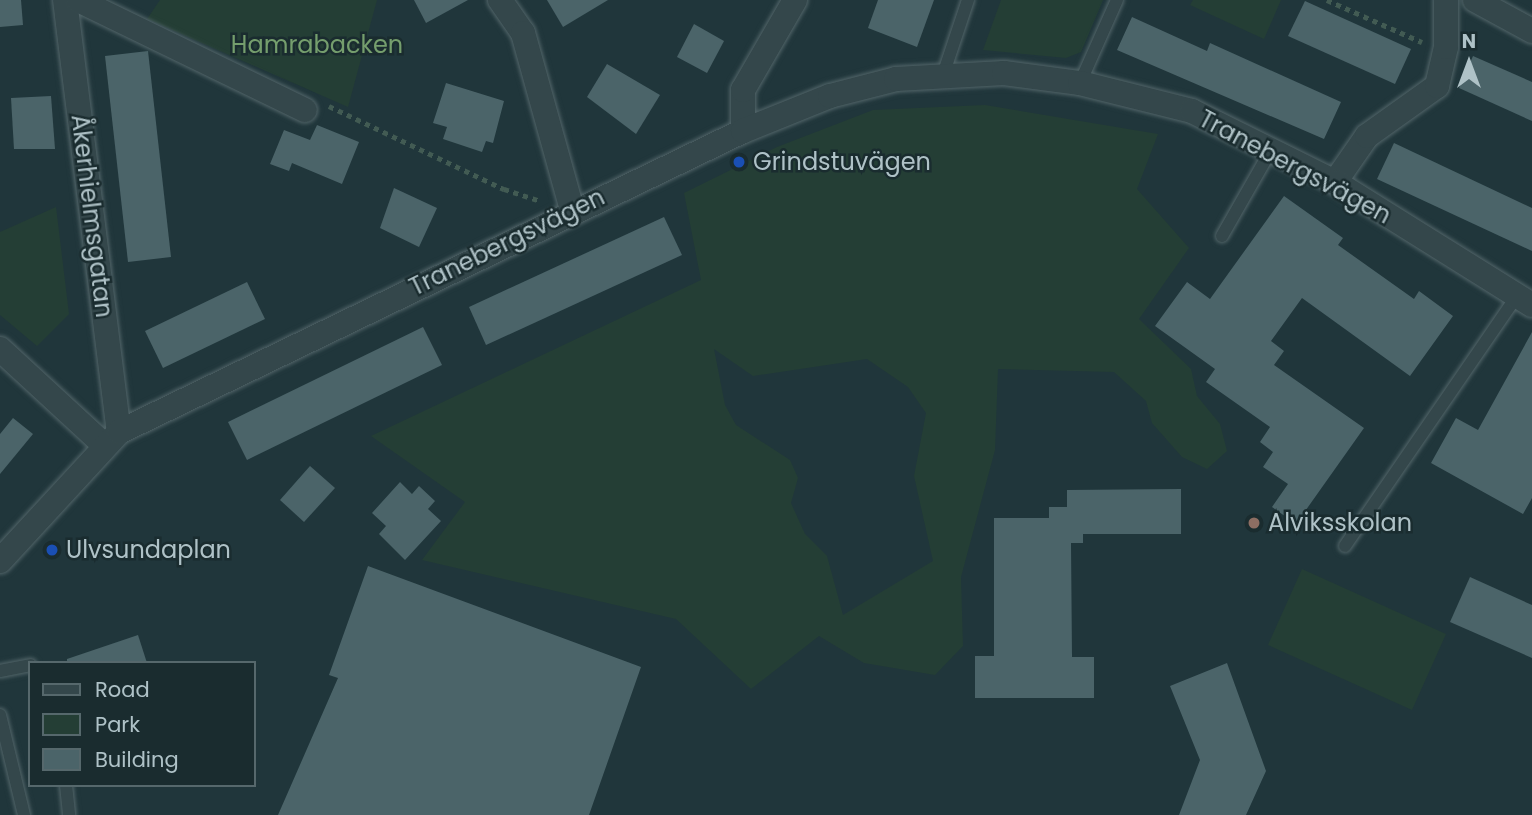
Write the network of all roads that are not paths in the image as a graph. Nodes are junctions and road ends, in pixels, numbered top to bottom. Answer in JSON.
{"nodes":[{"id":1,"x":65,"y":0,"type":"edge"},
{"id":2,"x":78,"y":0,"type":"edge"},
{"id":3,"x":500,"y":0,"type":"edge"},
{"id":4,"x":795,"y":0,"type":"edge"},
{"id":5,"x":968,"y":0,"type":"edge"},
{"id":6,"x":1116,"y":0,"type":"edge"},
{"id":7,"x":1446,"y":0,"type":"edge"},
{"id":8,"x":1475,"y":0,"type":"edge"},
{"id":9,"x":1532,"y":31,"type":"edge"},
{"id":10,"x":943,"y":75,"type":"junction"},
{"id":11,"x":1080,"y":83,"type":"junction"},
{"id":12,"x":312,"y":105,"type":"road end"},
{"id":13,"x":743,"y":131,"type":"junction"},
{"id":14,"x":1271,"y":150,"type":"junction"},
{"id":15,"x":1335,"y":182,"type":"junction"},
{"id":16,"x":572,"y":210,"type":"junction"},
{"id":17,"x":1222,"y":236,"type":"dead end"},
{"id":18,"x":1524,"y":301,"type":"edge"},
{"id":19,"x":0,"y":349,"type":"edge"},
{"id":20,"x":111,"y":438,"type":"junction"},
{"id":21,"x":1345,"y":545,"type":"dead end"},
{"id":22,"x":0,"y":561,"type":"edge"},
{"id":23,"x":28,"y":665,"type":"edge"},
{"id":24,"x":0,"y":671,"type":"edge"},
{"id":25,"x":0,"y":715,"type":"edge"},
{"id":26,"x":66,"y":787,"type":"edge"},
{"id":27,"x":24,"y":815,"type":"edge"},
{"id":28,"x":69,"y":815,"type":"edge"}],
"edges":[{"from":1,"to":20,"type":"street","name":"Åkerhielmsgatan"},
{"from":2,"to":12,"type":"street"},
{"from":3,"to":16,"type":"street"},
{"from":4,"to":13,"type":"street"},
{"from":5,"to":10,"type":"lane"},
{"from":6,"to":11,"type":"lane"},
{"from":7,"to":15,"type":"street"},
{"from":8,"to":9,"type":"street"},
{"from":10,"to":11,"type":"street","name":"Tranebergsvägen"},
{"from":10,"to":13,"type":"street","name":"Tranebergsvägen"},
{"from":11,"to":14,"type":"street","name":"Tranebergsvägen"},
{"from":13,"to":16,"type":"street","name":"Tranebergsvägen"},
{"from":14,"to":15,"type":"street","name":"Tranebergsvägen"},
{"from":14,"to":17,"type":"lane"},
{"from":15,"to":18,"type":"street","name":"Tranebergsvägen"},
{"from":16,"to":20,"type":"street","name":"Tranebergsvägen"},
{"from":18,"to":21,"type":"lane"},
{"from":19,"to":20,"type":"street"},
{"from":20,"to":22,"type":"street","name":"Tranebergsvägen"},
{"from":23,"to":24,"type":"lane"},
{"from":25,"to":27,"type":"lane"},
{"from":26,"to":28,"type":"lane"}]}
